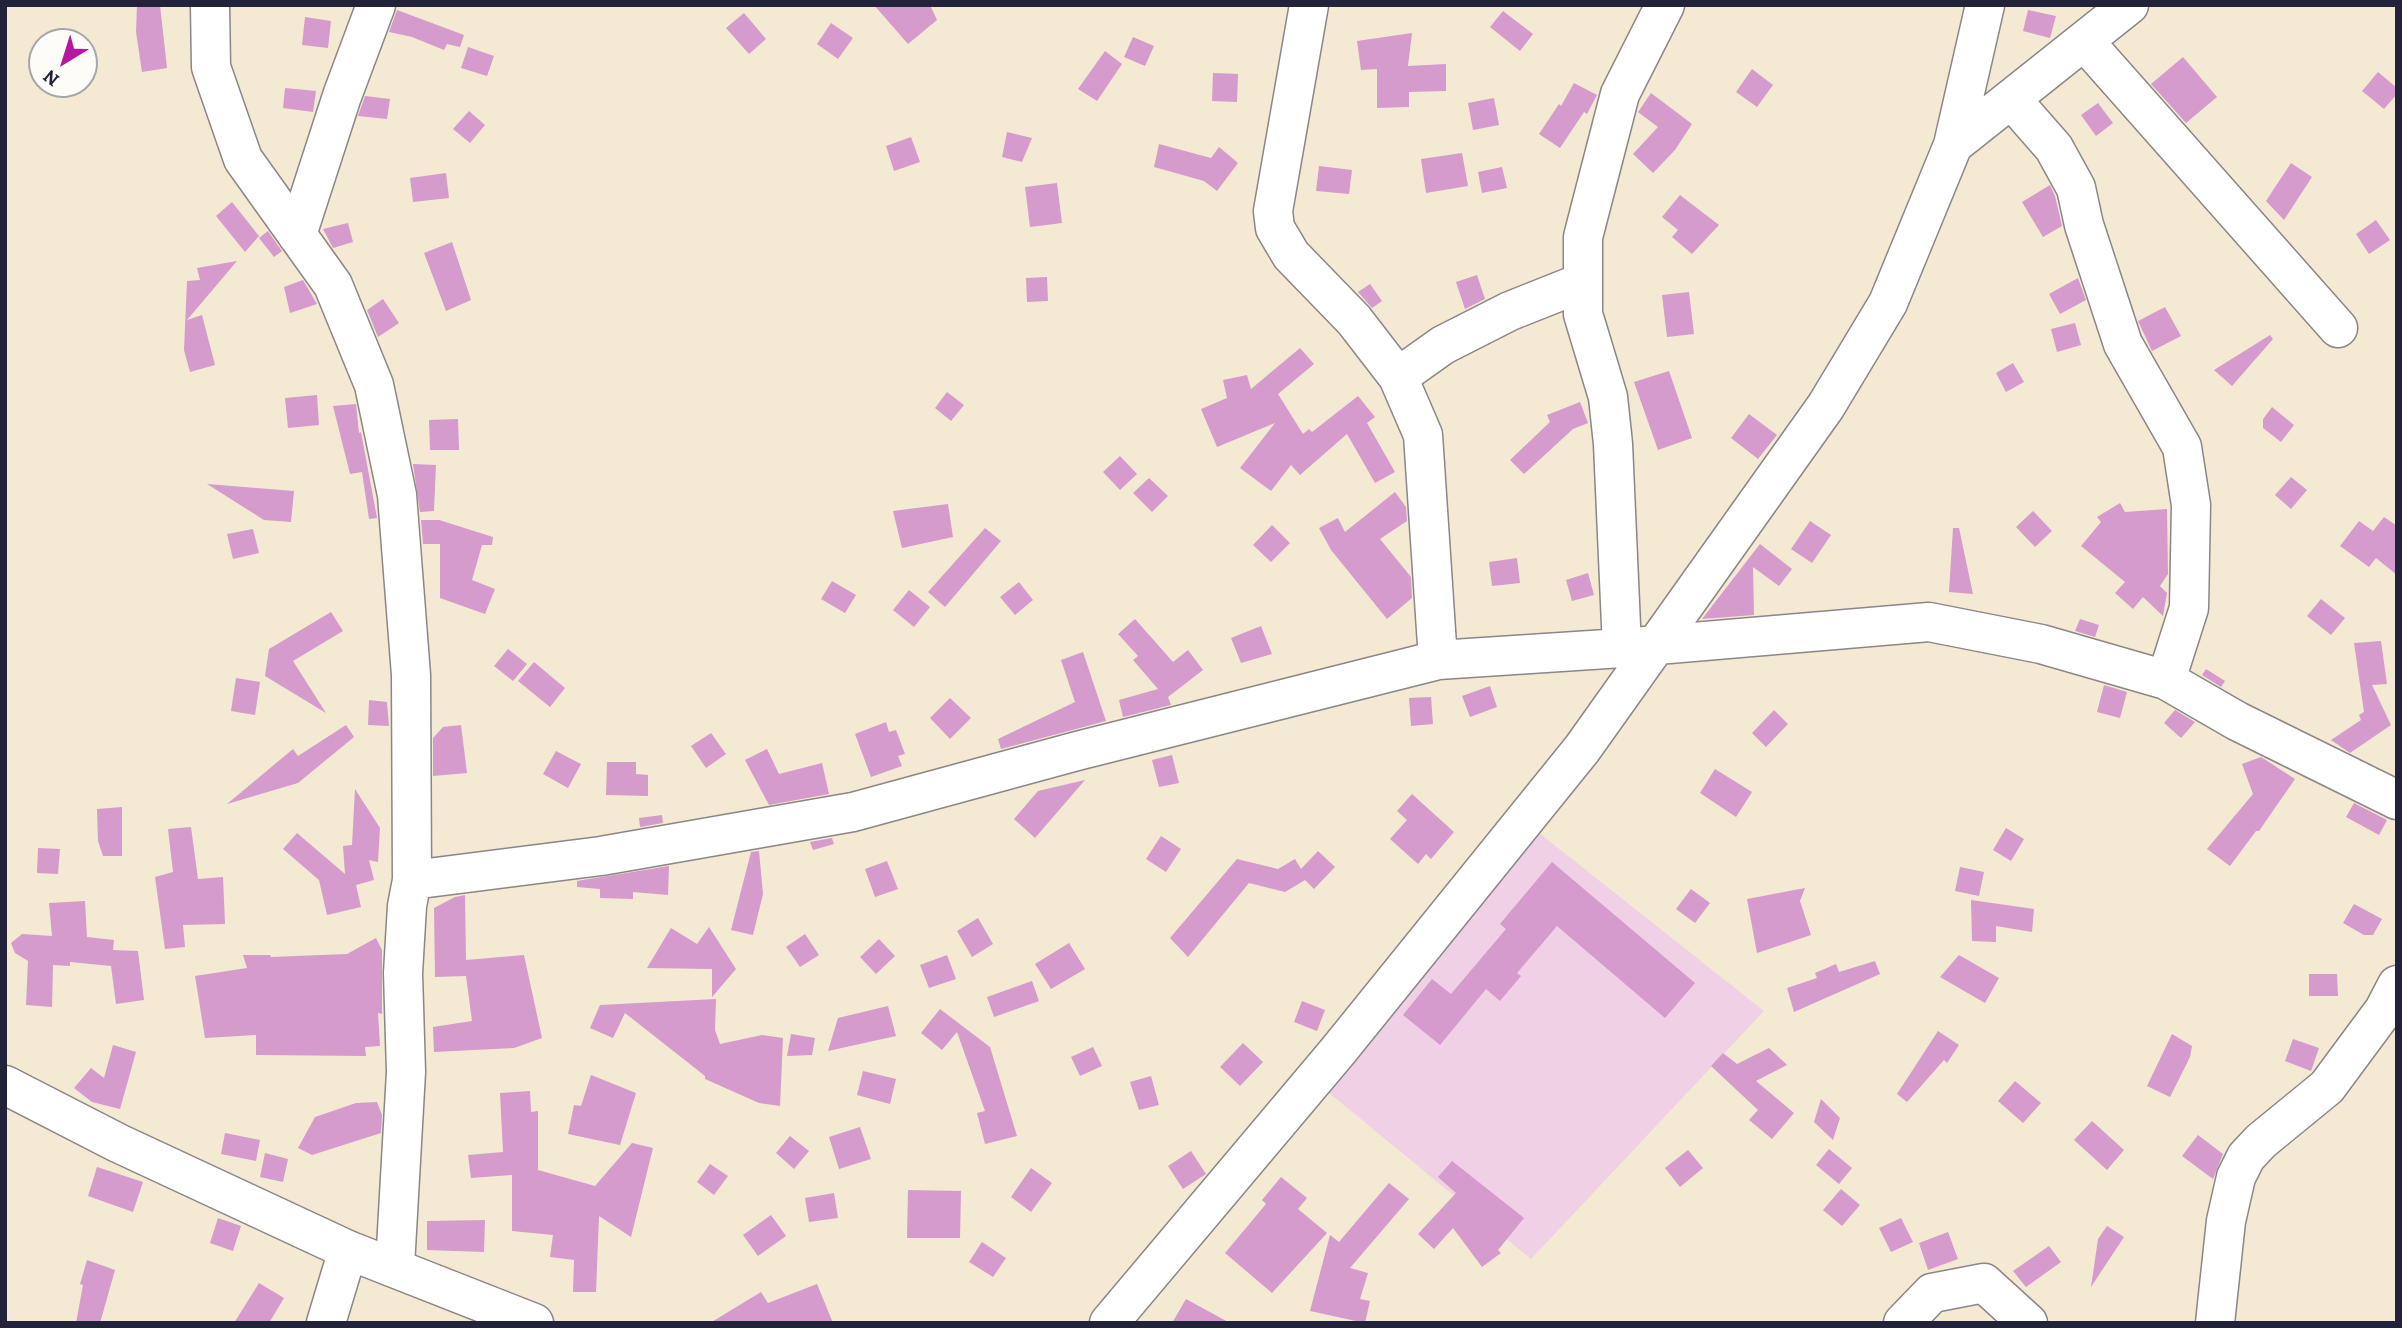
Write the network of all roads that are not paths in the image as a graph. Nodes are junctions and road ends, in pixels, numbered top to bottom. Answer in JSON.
{"nodes":[{"id":1,"x":210,"y":5,"type":"edge"},
{"id":2,"x":376,"y":5,"type":"edge"},
{"id":3,"x":1309,"y":5,"type":"edge"},
{"id":4,"x":1664,"y":5,"type":"edge"},
{"id":5,"x":1986,"y":5,"type":"edge"},
{"id":6,"x":2129,"y":5,"type":"edge"},
{"id":7,"x":2084,"y":41,"type":"junction"},
{"id":8,"x":2012,"y":100,"type":"junction"},
{"id":9,"x":1954,"y":145,"type":"junction"},
{"id":10,"x":297,"y":234,"type":"junction"},
{"id":11,"x":1583,"y":282,"type":"junction"},
{"id":12,"x":2338,"y":328,"type":"dead end"},
{"id":13,"x":1398,"y":377,"type":"junction"},
{"id":14,"x":1640,"y":645,"type":"junction"},
{"id":15,"x":1438,"y":660,"type":"junction"},
{"id":16,"x":2166,"y":680,"type":"junction"},
{"id":17,"x":2397,"y":800,"type":"edge"},
{"id":18,"x":412,"y":880,"type":"junction"},
{"id":19,"x":2397,"y":985,"type":"edge"},
{"id":20,"x":5,"y":1085,"type":"edge"},
{"id":21,"x":348,"y":1250,"type":"junction"},
{"id":22,"x":395,"y":1266,"type":"junction"},
{"id":23,"x":326,"y":1323,"type":"edge"},
{"id":24,"x":534,"y":1323,"type":"edge"},
{"id":25,"x":1109,"y":1323,"type":"edge"},
{"id":26,"x":1903,"y":1323,"type":"edge"},
{"id":27,"x":2028,"y":1323,"type":"edge"},
{"id":28,"x":2215,"y":1323,"type":"edge"}],
"edges":[{"from":1,"to":10,"type":"street"},
{"from":2,"to":10,"type":"street"},
{"from":3,"to":13,"type":"street"},
{"from":4,"to":11,"type":"street"},
{"from":5,"to":9,"type":"street"},
{"from":6,"to":7,"type":"street"},
{"from":7,"to":8,"type":"street"},
{"from":7,"to":12,"type":"street"},
{"from":8,"to":9,"type":"street"},
{"from":8,"to":16,"type":"street"},
{"from":9,"to":14,"type":"street"},
{"from":10,"to":18,"type":"street"},
{"from":11,"to":13,"type":"street"},
{"from":11,"to":14,"type":"street"},
{"from":13,"to":15,"type":"street"},
{"from":14,"to":15,"type":"street"},
{"from":14,"to":16,"type":"street"},
{"from":14,"to":25,"type":"street"},
{"from":15,"to":18,"type":"street"},
{"from":16,"to":17,"type":"street"},
{"from":18,"to":22,"type":"street"},
{"from":19,"to":28,"type":"street"},
{"from":20,"to":21,"type":"street"},
{"from":21,"to":22,"type":"street"},
{"from":21,"to":23,"type":"street"},
{"from":22,"to":24,"type":"street"},
{"from":26,"to":27,"type":"street"}]}
